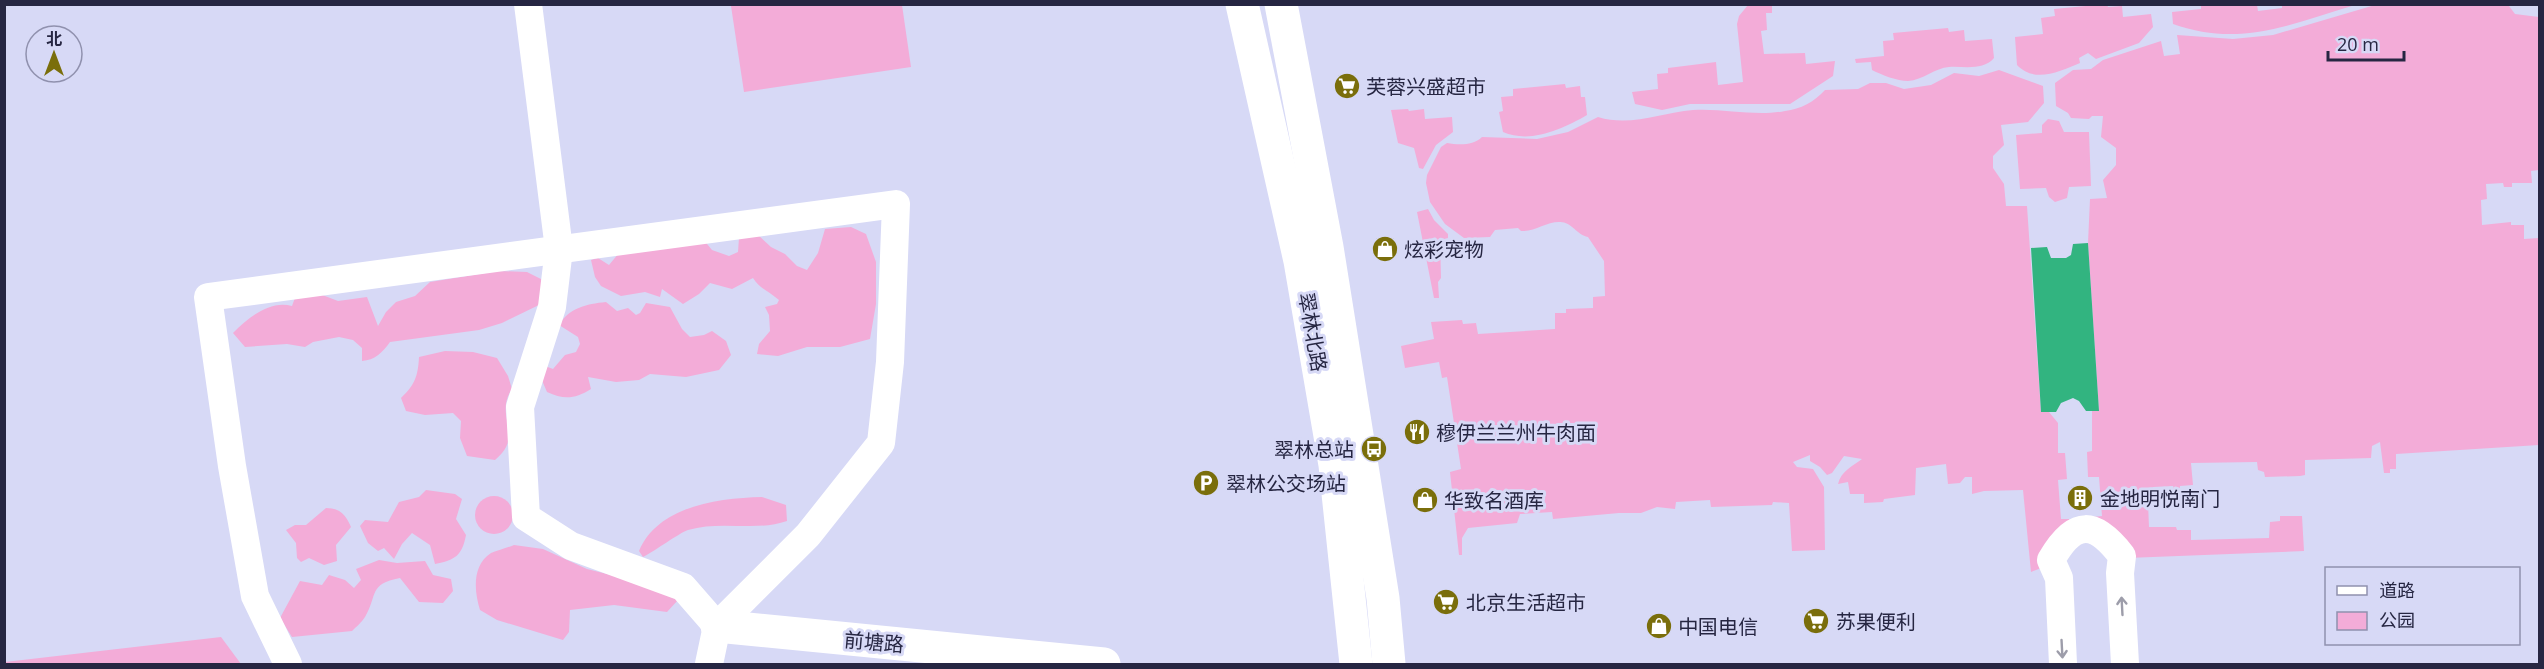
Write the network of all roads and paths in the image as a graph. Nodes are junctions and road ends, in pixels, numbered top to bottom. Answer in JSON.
{"nodes":[{"id":1,"x":528,"y":4,"type":"edge"},
{"id":2,"x":1242,"y":4,"type":"edge"},
{"id":3,"x":1281,"y":4,"type":"edge"},
{"id":4,"x":559,"y":249,"type":"junction"},
{"id":5,"x":717,"y":626,"type":"junction"},
{"id":6,"x":288,"y":664,"type":"edge"},
{"id":7,"x":709,"y":664,"type":"edge"},
{"id":8,"x":1104,"y":664,"type":"edge"},
{"id":9,"x":1356,"y":664,"type":"edge"},
{"id":10,"x":1389,"y":664,"type":"edge"},
{"id":11,"x":2063,"y":664,"type":"edge"},
{"id":12,"x":2125,"y":664,"type":"edge"}],
"edges":[{"from":1,"to":4,"type":"street"},
{"from":2,"to":9,"type":"main road","name":"翠林北路"},
{"from":3,"to":10,"type":"main road","name":"翠林北路"},
{"from":4,"to":5,"type":"street"},
{"from":4,"to":5,"type":"street"},
{"from":4,"to":6,"type":"street"},
{"from":5,"to":7,"type":"street"},
{"from":5,"to":8,"type":"main road","name":"前塘路"},
{"from":12,"to":11,"type":"street","one_way":true}]}
